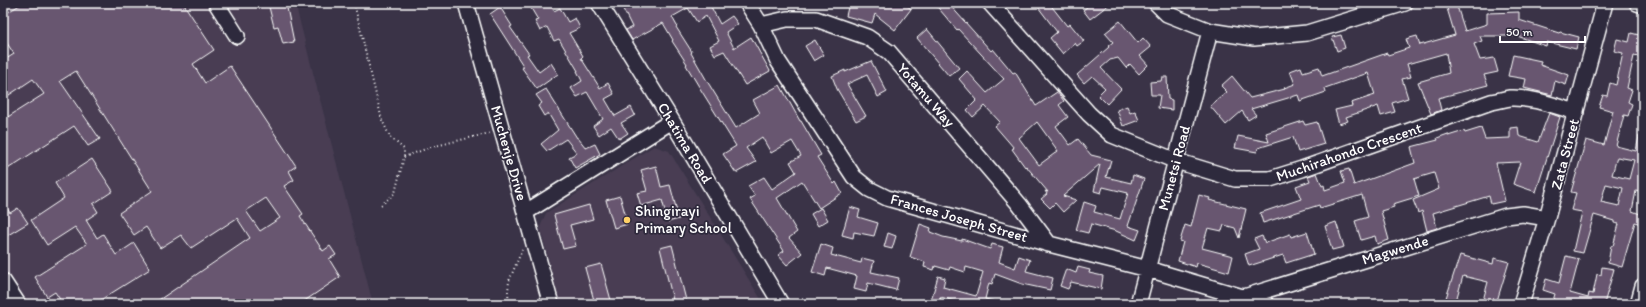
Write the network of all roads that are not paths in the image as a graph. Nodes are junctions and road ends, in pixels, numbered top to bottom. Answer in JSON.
{"nodes":[{"id":1,"x":216,"y":3,"type":"edge"},
{"id":2,"x":466,"y":3,"type":"edge"},
{"id":3,"x":599,"y":3,"type":"edge"},
{"id":4,"x":747,"y":3,"type":"edge"},
{"id":5,"x":990,"y":3,"type":"edge"},
{"id":6,"x":1156,"y":3,"type":"edge"},
{"id":7,"x":1405,"y":3,"type":"edge"},
{"id":8,"x":1605,"y":3,"type":"edge"},
{"id":9,"x":1637,"y":3,"type":"edge"},
{"id":10,"x":1643,"y":5,"type":"edge"},
{"id":11,"x":761,"y":25,"type":"junction"},
{"id":12,"x":1210,"y":31,"type":"junction"},
{"id":13,"x":237,"y":36,"type":"dead end"},
{"id":14,"x":1576,"y":112,"type":"junction"},
{"id":15,"x":672,"y":121,"type":"junction"},
{"id":16,"x":1176,"y":161,"type":"junction"},
{"id":17,"x":526,"y":212,"type":"junction"},
{"id":18,"x":1547,"y":218,"type":"junction"},
{"id":19,"x":1049,"y":244,"type":"junction"},
{"id":20,"x":1148,"y":269,"type":"junction"},
{"id":21,"x":3,"y":281,"type":"edge"},
{"id":22,"x":1643,"y":286,"type":"edge"},
{"id":23,"x":1244,"y":297,"type":"junction"},
{"id":24,"x":18,"y":304,"type":"edge"},
{"id":25,"x":551,"y":304,"type":"edge"},
{"id":26,"x":781,"y":304,"type":"edge"},
{"id":27,"x":1138,"y":304,"type":"edge"},
{"id":28,"x":1266,"y":304,"type":"edge"},
{"id":29,"x":1521,"y":304,"type":"edge"},
{"id":30,"x":1638,"y":304,"type":"edge"}],
"edges":[{"from":1,"to":13,"type":"street"},
{"from":2,"to":17,"type":"street","name":"Muchenje Drive"},
{"from":3,"to":15,"type":"street","name":"Chatima Road"},
{"from":4,"to":11,"type":"street","name":"Frances Joseph Street"},
{"from":5,"to":16,"type":"street","name":"Muchirahondo Crescent"},
{"from":6,"to":12,"type":"street"},
{"from":7,"to":12,"type":"street"},
{"from":8,"to":14,"type":"street","name":"Zata Street"},
{"from":9,"to":10,"type":"street"},
{"from":11,"to":19,"type":"street","name":"Frances Joseph Street"},
{"from":11,"to":19,"type":"street","name":"Yotamu Way"},
{"from":12,"to":16,"type":"street","name":"Munetsi Road"},
{"from":14,"to":16,"type":"street","name":"Muchirahondo Crescent"},
{"from":14,"to":18,"type":"street","name":"Zata Street"},
{"from":15,"to":17,"type":"street"},
{"from":15,"to":26,"type":"street","name":"Chatima Road"},
{"from":16,"to":20,"type":"street","name":"Munetsi Road"},
{"from":17,"to":25,"type":"street","name":"Muchenje Drive"},
{"from":18,"to":23,"type":"street","name":"Magwende"},
{"from":18,"to":29,"type":"street","name":"Zata Street"},
{"from":19,"to":20,"type":"street","name":"Frances Joseph Street"},
{"from":20,"to":23,"type":"street","name":"Frances Joseph Street"},
{"from":20,"to":27,"type":"street","name":"Munetsi Road"},
{"from":21,"to":24,"type":"street"},
{"from":22,"to":30,"type":"street"},
{"from":23,"to":28,"type":"street","name":"Frances Joseph Street"}]}
